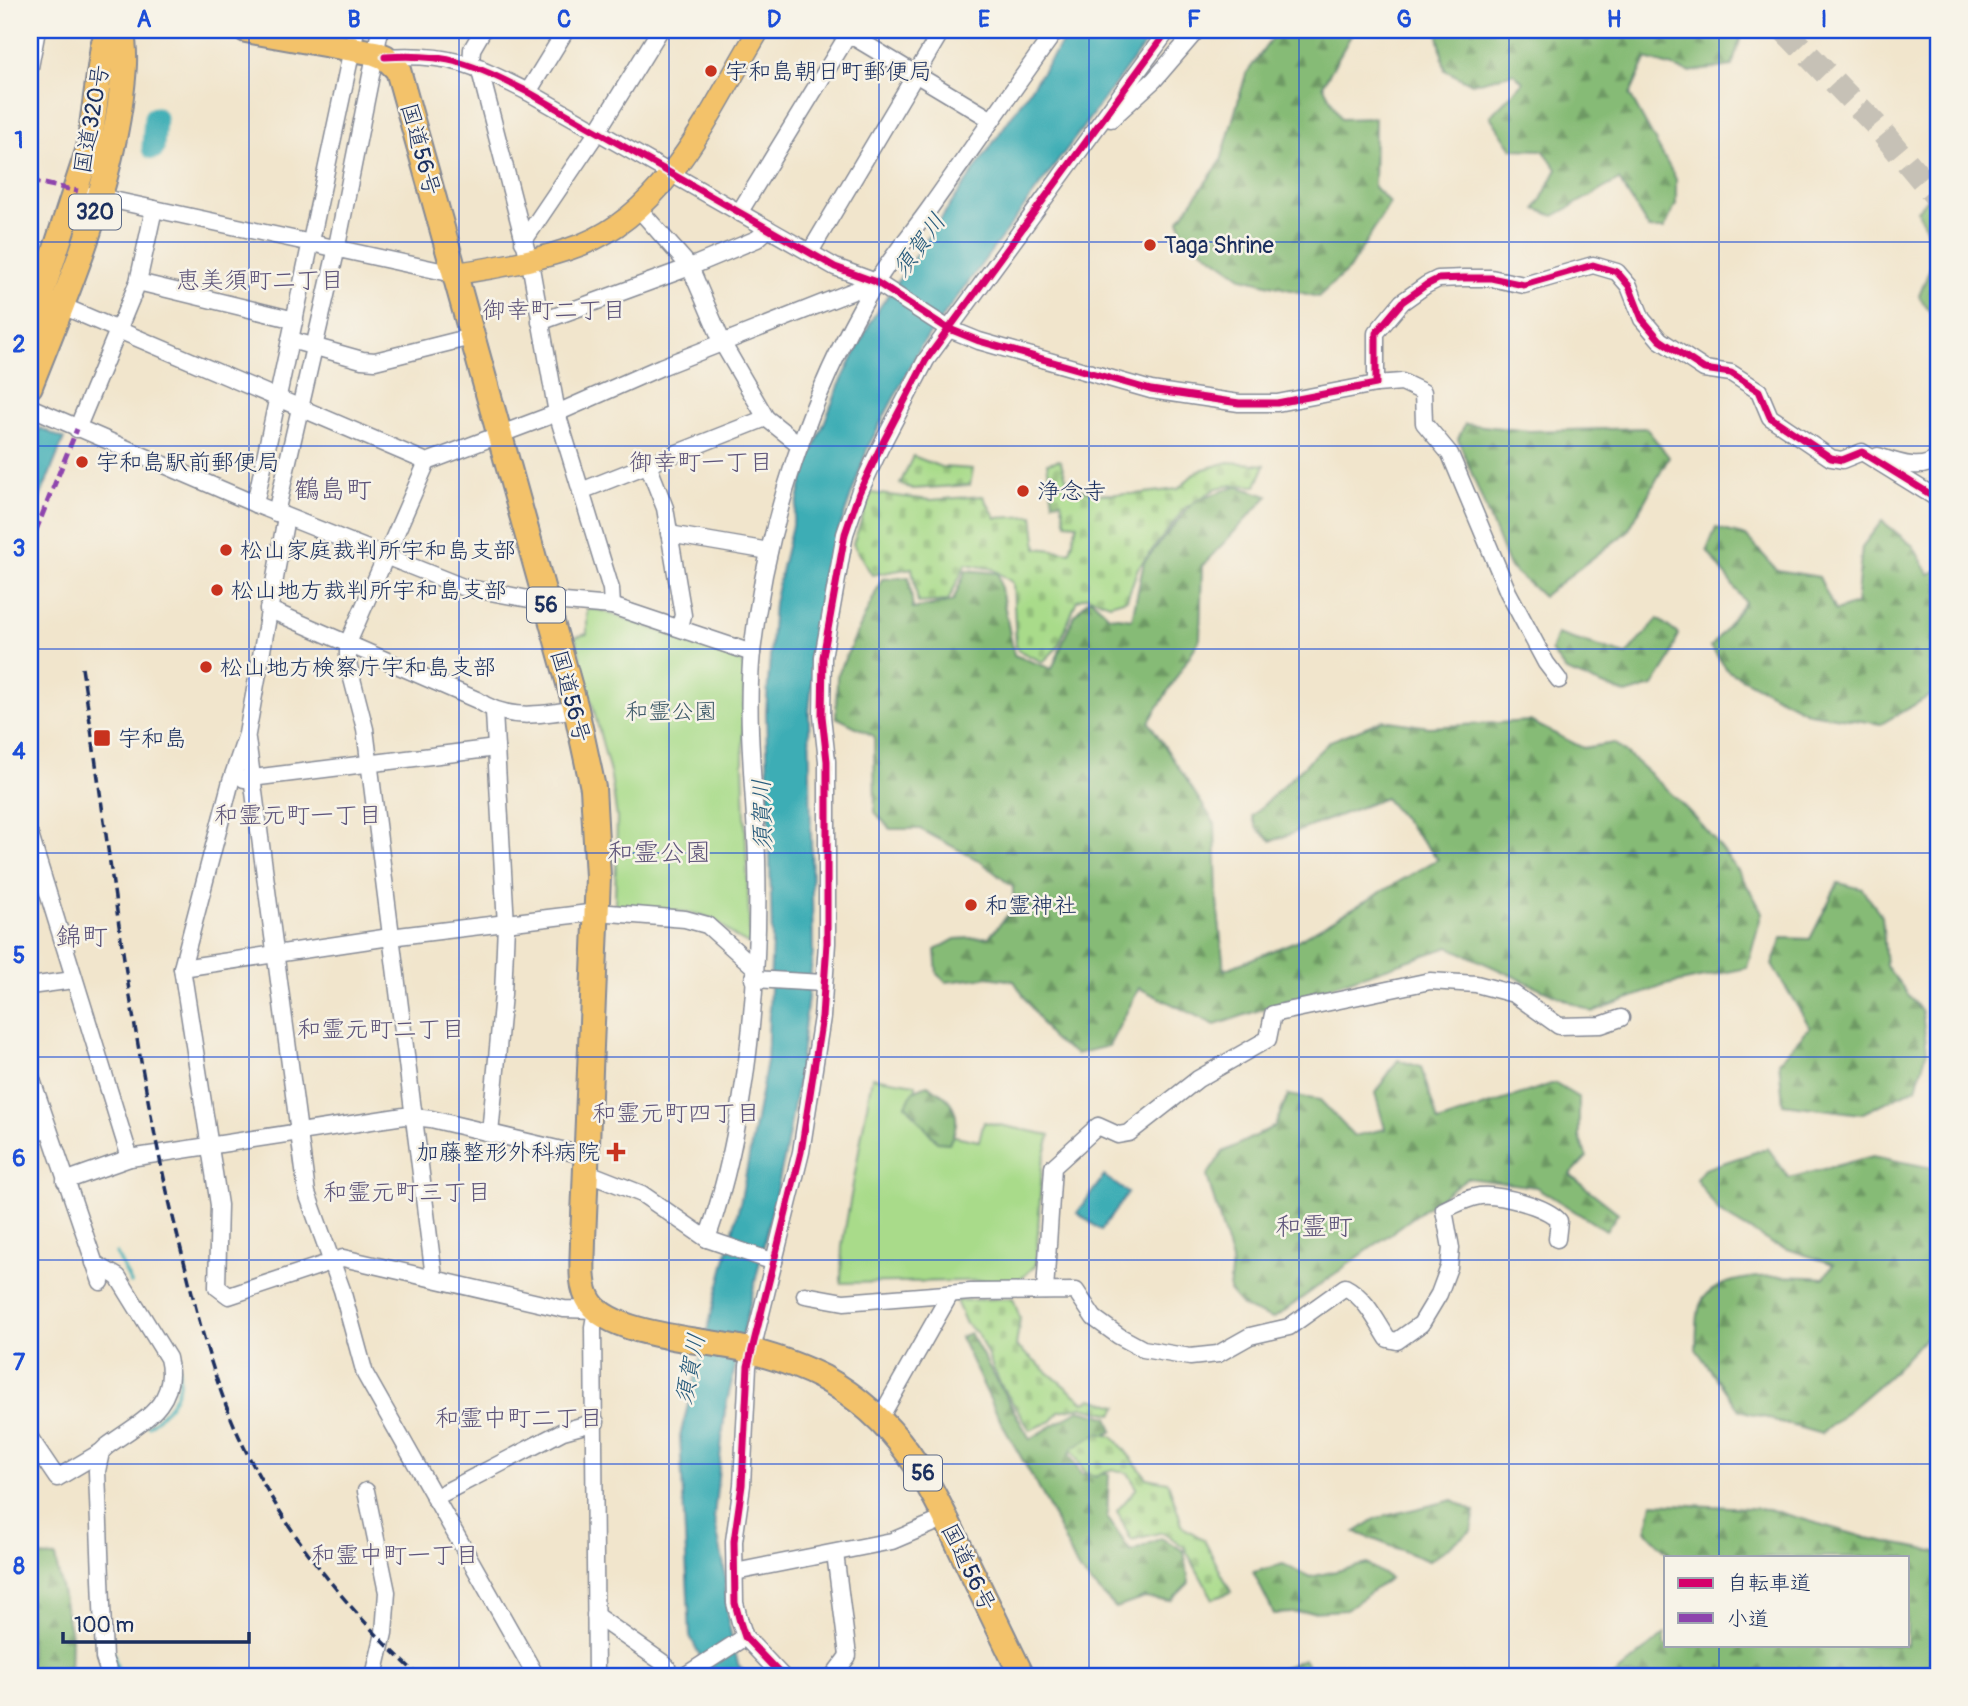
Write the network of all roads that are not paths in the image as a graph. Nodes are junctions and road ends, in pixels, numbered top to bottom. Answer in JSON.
{"nodes":[{"id":1,"x":37,"y":30,"type":"edge"},
{"id":2,"x":108,"y":30,"type":"edge"},
{"id":3,"x":121,"y":30,"type":"edge"},
{"id":4,"x":246,"y":30,"type":"edge"},
{"id":5,"x":467,"y":30,"type":"edge"},
{"id":6,"x":483,"y":30,"type":"edge"},
{"id":7,"x":566,"y":30,"type":"edge"},
{"id":8,"x":660,"y":30,"type":"edge"},
{"id":9,"x":759,"y":30,"type":"edge"},
{"id":10,"x":942,"y":30,"type":"edge"},
{"id":11,"x":1056,"y":30,"type":"edge"},
{"id":12,"x":1168,"y":30,"type":"edge"},
{"id":13,"x":1197,"y":30,"type":"edge"},
{"id":14,"x":847,"y":31,"type":"edge"},
{"id":15,"x":369,"y":44,"type":"edge"},
{"id":16,"x":474,"y":60,"type":"junction"},
{"id":17,"x":30,"y":67,"type":"edge"},
{"id":18,"x":915,"y":74,"type":"junction"},
{"id":19,"x":528,"y":92,"type":"junction"},
{"id":20,"x":992,"y":120,"type":"junction"},
{"id":21,"x":597,"y":133,"type":"junction"},
{"id":22,"x":1092,"y":133,"type":"junction"},
{"id":23,"x":671,"y":174,"type":"junction"},
{"id":24,"x":89,"y":194,"type":"junction"},
{"id":25,"x":638,"y":208,"type":"junction"},
{"id":26,"x":154,"y":209,"type":"junction"},
{"id":27,"x":739,"y":213,"type":"junction"},
{"id":28,"x":768,"y":229,"type":"junction"},
{"id":29,"x":312,"y":243,"type":"junction"},
{"id":30,"x":337,"y":248,"type":"junction"},
{"id":31,"x":526,"y":251,"type":"junction"},
{"id":32,"x":810,"y":252,"type":"junction"},
{"id":33,"x":690,"y":267,"type":"junction"},
{"id":34,"x":454,"y":274,"type":"junction"},
{"id":35,"x":138,"y":282,"type":"junction"},
{"id":36,"x":880,"y":285,"type":"junction"},
{"id":37,"x":44,"y":298,"type":"edge"},
{"id":38,"x":295,"y":320,"type":"junction"},
{"id":39,"x":540,"y":322,"type":"junction"},
{"id":40,"x":943,"y":325,"type":"junction"},
{"id":41,"x":30,"y":327,"type":"edge"},
{"id":42,"x":118,"y":330,"type":"junction"},
{"id":43,"x":471,"y":338,"type":"junction"},
{"id":44,"x":291,"y":340,"type":"junction"},
{"id":45,"x":723,"y":344,"type":"junction"},
{"id":46,"x":315,"y":348,"type":"junction"},
{"id":47,"x":1376,"y":384,"type":"junction"},
{"id":48,"x":30,"y":386,"type":"edge"},
{"id":49,"x":278,"y":398,"type":"junction"},
{"id":50,"x":30,"y":407,"type":"edge"},
{"id":51,"x":301,"y":408,"type":"junction"},
{"id":52,"x":556,"y":413,"type":"junction"},
{"id":53,"x":766,"y":418,"type":"junction"},
{"id":54,"x":77,"y":429,"type":"junction"},
{"id":55,"x":500,"y":436,"type":"junction"},
{"id":56,"x":800,"y":445,"type":"junction"},
{"id":57,"x":1862,"y":452,"type":"junction"},
{"id":58,"x":1938,"y":457,"type":"edge"},
{"id":59,"x":427,"y":462,"type":"junction"},
{"id":60,"x":648,"y":465,"type":"junction"},
{"id":61,"x":581,"y":491,"type":"junction"},
{"id":62,"x":1938,"y":499,"type":"edge"},
{"id":63,"x":255,"y":504,"type":"junction"},
{"id":64,"x":281,"y":515,"type":"junction"},
{"id":65,"x":670,"y":534,"type":"junction"},
{"id":66,"x":769,"y":551,"type":"junction"},
{"id":67,"x":386,"y":558,"type":"junction"},
{"id":68,"x":545,"y":601,"type":"junction"},
{"id":69,"x":612,"y":606,"type":"junction"},
{"id":70,"x":268,"y":610,"type":"junction"},
{"id":71,"x":680,"y":627,"type":"junction"},
{"id":72,"x":348,"y":643,"type":"junction"},
{"id":73,"x":752,"y":653,"type":"junction"},
{"id":74,"x":1559,"y":680,"type":"dead end"},
{"id":75,"x":576,"y":709,"type":"junction"},
{"id":76,"x":494,"y":712,"type":"junction"},
{"id":77,"x":247,"y":734,"type":"junction"},
{"id":78,"x":496,"y":748,"type":"junction"},
{"id":79,"x":369,"y":762,"type":"junction"},
{"id":80,"x":253,"y":779,"type":"junction"},
{"id":81,"x":230,"y":781,"type":"junction"},
{"id":82,"x":30,"y":835,"type":"edge"},
{"id":83,"x":597,"y":912,"type":"junction"},
{"id":84,"x":506,"y":925,"type":"junction"},
{"id":85,"x":390,"y":937,"type":"junction"},
{"id":86,"x":278,"y":954,"type":"junction"},
{"id":87,"x":182,"y":968,"type":"junction"},
{"id":88,"x":756,"y":975,"type":"junction"},
{"id":89,"x":73,"y":981,"type":"junction"},
{"id":90,"x":818,"y":983,"type":"junction"},
{"id":91,"x":30,"y":986,"type":"edge"},
{"id":92,"x":1622,"y":1018,"type":"dead end"},
{"id":93,"x":30,"y":1074,"type":"edge"},
{"id":94,"x":415,"y":1117,"type":"junction"},
{"id":95,"x":48,"y":1128,"type":"junction"},
{"id":96,"x":300,"y":1133,"type":"junction"},
{"id":97,"x":490,"y":1134,"type":"junction"},
{"id":98,"x":30,"y":1135,"type":"edge"},
{"id":99,"x":209,"y":1147,"type":"junction"},
{"id":100,"x":130,"y":1158,"type":"junction"},
{"id":101,"x":586,"y":1164,"type":"junction"},
{"id":102,"x":65,"y":1181,"type":"junction"},
{"id":103,"x":1557,"y":1239,"type":"dead end"},
{"id":104,"x":713,"y":1242,"type":"junction"},
{"id":105,"x":771,"y":1260,"type":"junction"},
{"id":106,"x":330,"y":1261,"type":"junction"},
{"id":107,"x":93,"y":1263,"type":"junction"},
{"id":108,"x":434,"y":1277,"type":"junction"},
{"id":109,"x":101,"y":1282,"type":"dead end"},
{"id":110,"x":1045,"y":1291,"type":"junction"},
{"id":111,"x":805,"y":1295,"type":"dead end"},
{"id":112,"x":949,"y":1296,"type":"junction"},
{"id":113,"x":596,"y":1310,"type":"junction"},
{"id":114,"x":746,"y":1350,"type":"junction"},
{"id":115,"x":880,"y":1418,"type":"junction"},
{"id":116,"x":596,"y":1422,"type":"junction"},
{"id":117,"x":30,"y":1438,"type":"edge"},
{"id":118,"x":101,"y":1452,"type":"junction"},
{"id":119,"x":366,"y":1491,"type":"dead end"},
{"id":120,"x":434,"y":1498,"type":"junction"},
{"id":121,"x":946,"y":1518,"type":"junction"},
{"id":122,"x":835,"y":1553,"type":"junction"},
{"id":123,"x":735,"y":1572,"type":"junction"},
{"id":124,"x":595,"y":1615,"type":"junction"},
{"id":125,"x":743,"y":1640,"type":"junction"},
{"id":126,"x":665,"y":1672,"type":"edge"},
{"id":127,"x":688,"y":1674,"type":"edge"},
{"id":128,"x":110,"y":1676,"type":"edge"},
{"id":129,"x":374,"y":1676,"type":"edge"},
{"id":130,"x":536,"y":1676,"type":"edge"},
{"id":131,"x":596,"y":1676,"type":"edge"},
{"id":132,"x":782,"y":1676,"type":"edge"},
{"id":133,"x":833,"y":1676,"type":"edge"},
{"id":134,"x":1021,"y":1676,"type":"edge"}],
"edges":[{"from":1,"to":17,"type":"street"},
{"from":2,"to":24,"type":"highway","name":"国道320号","number":"320"},
{"from":3,"to":24,"type":"highway","name":"国道320号","number":"320"},
{"from":4,"to":15,"type":"highway"},
{"from":5,"to":16,"type":"street"},
{"from":6,"to":16,"type":"street"},
{"from":7,"to":19,"type":"street"},
{"from":8,"to":21,"type":"street"},
{"from":9,"to":23,"type":"main road"},
{"from":10,"to":18,"type":"street"},
{"from":11,"to":20,"type":"street"},
{"from":12,"to":22,"type":"street"},
{"from":13,"to":22,"type":"street"},
{"from":14,"to":18,"type":"street"},
{"from":14,"to":27,"type":"street"},
{"from":15,"to":16,"type":"street"},
{"from":15,"to":29,"type":"street"},
{"from":15,"to":30,"type":"street"},
{"from":15,"to":34,"type":"highway","name":"国道56号","number":"56"},
{"from":16,"to":19,"type":"street"},
{"from":16,"to":31,"type":"street"},
{"from":18,"to":20,"type":"street"},
{"from":18,"to":32,"type":"street"},
{"from":19,"to":21,"type":"street"},
{"from":20,"to":36,"type":"street"},
{"from":21,"to":23,"type":"street"},
{"from":21,"to":31,"type":"street"},
{"from":22,"to":40,"type":"street"},
{"from":23,"to":25,"type":"main road"},
{"from":23,"to":27,"type":"street"},
{"from":24,"to":26,"type":"street"},
{"from":24,"to":37,"type":"highway","name":"国道320号","number":"320"},
{"from":25,"to":31,"type":"main road"},
{"from":25,"to":33,"type":"street"},
{"from":26,"to":29,"type":"street"},
{"from":26,"to":35,"type":"street"},
{"from":27,"to":28,"type":"street"},
{"from":28,"to":32,"type":"street"},
{"from":28,"to":33,"type":"street"},
{"from":29,"to":30,"type":"street"},
{"from":29,"to":38,"type":"street"},
{"from":30,"to":34,"type":"street"},
{"from":30,"to":46,"type":"street"},
{"from":31,"to":34,"type":"main road"},
{"from":31,"to":39,"type":"street"},
{"from":32,"to":36,"type":"street"},
{"from":33,"to":39,"type":"street"},
{"from":33,"to":45,"type":"street"},
{"from":34,"to":43,"type":"highway","name":"国道56号","number":"56"},
{"from":35,"to":38,"type":"street"},
{"from":35,"to":42,"type":"street"},
{"from":36,"to":40,"type":"street"},
{"from":36,"to":45,"type":"street"},
{"from":36,"to":56,"type":"street"},
{"from":37,"to":41,"type":"highway","name":"国道320号","number":"320"},
{"from":37,"to":42,"type":"street"},
{"from":37,"to":48,"type":"highway","name":"国道320号","number":"320"},
{"from":38,"to":44,"type":"street"},
{"from":39,"to":52,"type":"street"},
{"from":40,"to":47,"type":"street"},
{"from":40,"to":90,"type":"street"},
{"from":42,"to":49,"type":"street"},
{"from":42,"to":54,"type":"street"},
{"from":43,"to":46,"type":"street"},
{"from":43,"to":55,"type":"highway","name":"国道56号","number":"56"},
{"from":44,"to":46,"type":"street"},
{"from":44,"to":49,"type":"street"},
{"from":45,"to":52,"type":"street"},
{"from":45,"to":53,"type":"street"},
{"from":46,"to":51,"type":"street"},
{"from":47,"to":57,"type":"street"},
{"from":47,"to":74,"type":"street"},
{"from":49,"to":51,"type":"street"},
{"from":49,"to":63,"type":"street"},
{"from":50,"to":54,"type":"street"},
{"from":51,"to":59,"type":"street"},
{"from":51,"to":64,"type":"street"},
{"from":52,"to":55,"type":"street"},
{"from":52,"to":61,"type":"street"},
{"from":53,"to":56,"type":"street"},
{"from":53,"to":60,"type":"street"},
{"from":54,"to":63,"type":"street"},
{"from":55,"to":59,"type":"street"},
{"from":55,"to":68,"type":"highway","name":"国道56号","number":"56"},
{"from":56,"to":66,"type":"street"},
{"from":57,"to":58,"type":"street"},
{"from":57,"to":62,"type":"street"},
{"from":59,"to":67,"type":"street"},
{"from":60,"to":61,"type":"street"},
{"from":60,"to":65,"type":"street"},
{"from":61,"to":69,"type":"street"},
{"from":63,"to":64,"type":"street"},
{"from":64,"to":67,"type":"street"},
{"from":64,"to":70,"type":"street"},
{"from":65,"to":66,"type":"street"},
{"from":65,"to":71,"type":"street"},
{"from":66,"to":73,"type":"street"},
{"from":67,"to":68,"type":"street"},
{"from":67,"to":72,"type":"street"},
{"from":68,"to":69,"type":"street"},
{"from":68,"to":75,"type":"highway","name":"国道56号","number":"56"},
{"from":69,"to":71,"type":"street"},
{"from":70,"to":72,"type":"street"},
{"from":70,"to":77,"type":"street"},
{"from":71,"to":73,"type":"street"},
{"from":72,"to":76,"type":"street"},
{"from":72,"to":79,"type":"street"},
{"from":73,"to":88,"type":"street"},
{"from":75,"to":76,"type":"street"},
{"from":75,"to":83,"type":"highway","name":"国道56号","number":"56"},
{"from":76,"to":78,"type":"street"},
{"from":77,"to":80,"type":"street"},
{"from":77,"to":81,"type":"street"},
{"from":78,"to":79,"type":"street"},
{"from":78,"to":84,"type":"street"},
{"from":79,"to":80,"type":"street"},
{"from":79,"to":85,"type":"street"},
{"from":80,"to":81,"type":"street"},
{"from":80,"to":86,"type":"street"},
{"from":81,"to":87,"type":"street"},
{"from":82,"to":89,"type":"street"},
{"from":83,"to":84,"type":"street"},
{"from":83,"to":88,"type":"street"},
{"from":83,"to":101,"type":"highway","name":"国道56号","number":"56"},
{"from":84,"to":85,"type":"street"},
{"from":84,"to":97,"type":"street"},
{"from":85,"to":86,"type":"street"},
{"from":85,"to":94,"type":"street"},
{"from":86,"to":87,"type":"street"},
{"from":86,"to":96,"type":"street"},
{"from":87,"to":99,"type":"street"},
{"from":88,"to":90,"type":"street"},
{"from":88,"to":104,"type":"street"},
{"from":89,"to":91,"type":"street"},
{"from":89,"to":100,"type":"street"},
{"from":90,"to":105,"type":"street"},
{"from":92,"to":110,"type":"street"},
{"from":93,"to":95,"type":"street"},
{"from":94,"to":96,"type":"street"},
{"from":94,"to":97,"type":"street"},
{"from":94,"to":108,"type":"street"},
{"from":95,"to":98,"type":"street"},
{"from":95,"to":102,"type":"street"},
{"from":96,"to":99,"type":"street"},
{"from":96,"to":106,"type":"street"},
{"from":97,"to":101,"type":"street"},
{"from":99,"to":100,"type":"street"},
{"from":99,"to":106,"type":"street"},
{"from":100,"to":102,"type":"street"},
{"from":101,"to":104,"type":"street"},
{"from":101,"to":113,"type":"highway","name":"国道56号","number":"56"},
{"from":102,"to":107,"type":"street"},
{"from":103,"to":110,"type":"street"},
{"from":104,"to":105,"type":"street"},
{"from":105,"to":114,"type":"street"},
{"from":106,"to":108,"type":"street"},
{"from":106,"to":120,"type":"street"},
{"from":107,"to":109,"type":"street"},
{"from":107,"to":118,"type":"street"},
{"from":108,"to":113,"type":"street"},
{"from":110,"to":112,"type":"street"},
{"from":111,"to":112,"type":"street"},
{"from":112,"to":115,"type":"street"},
{"from":113,"to":114,"type":"highway","number":"56"},
{"from":113,"to":116,"type":"street"},
{"from":114,"to":115,"type":"highway","name":"国道56号","number":"56"},
{"from":114,"to":123,"type":"street"},
{"from":115,"to":121,"type":"highway","name":"国道56号","number":"56"},
{"from":116,"to":120,"type":"street"},
{"from":116,"to":124,"type":"street"},
{"from":117,"to":118,"type":"street"},
{"from":118,"to":128,"type":"street"},
{"from":119,"to":129,"type":"street"},
{"from":120,"to":130,"type":"street"},
{"from":121,"to":122,"type":"street"},
{"from":121,"to":134,"type":"highway","name":"国道56号","number":"56"},
{"from":122,"to":123,"type":"street"},
{"from":122,"to":133,"type":"street"},
{"from":123,"to":125,"type":"street"},
{"from":124,"to":126,"type":"street"},
{"from":124,"to":131,"type":"street"},
{"from":125,"to":127,"type":"street"},
{"from":125,"to":132,"type":"street"},
{"from":126,"to":127,"type":"street"}]}
